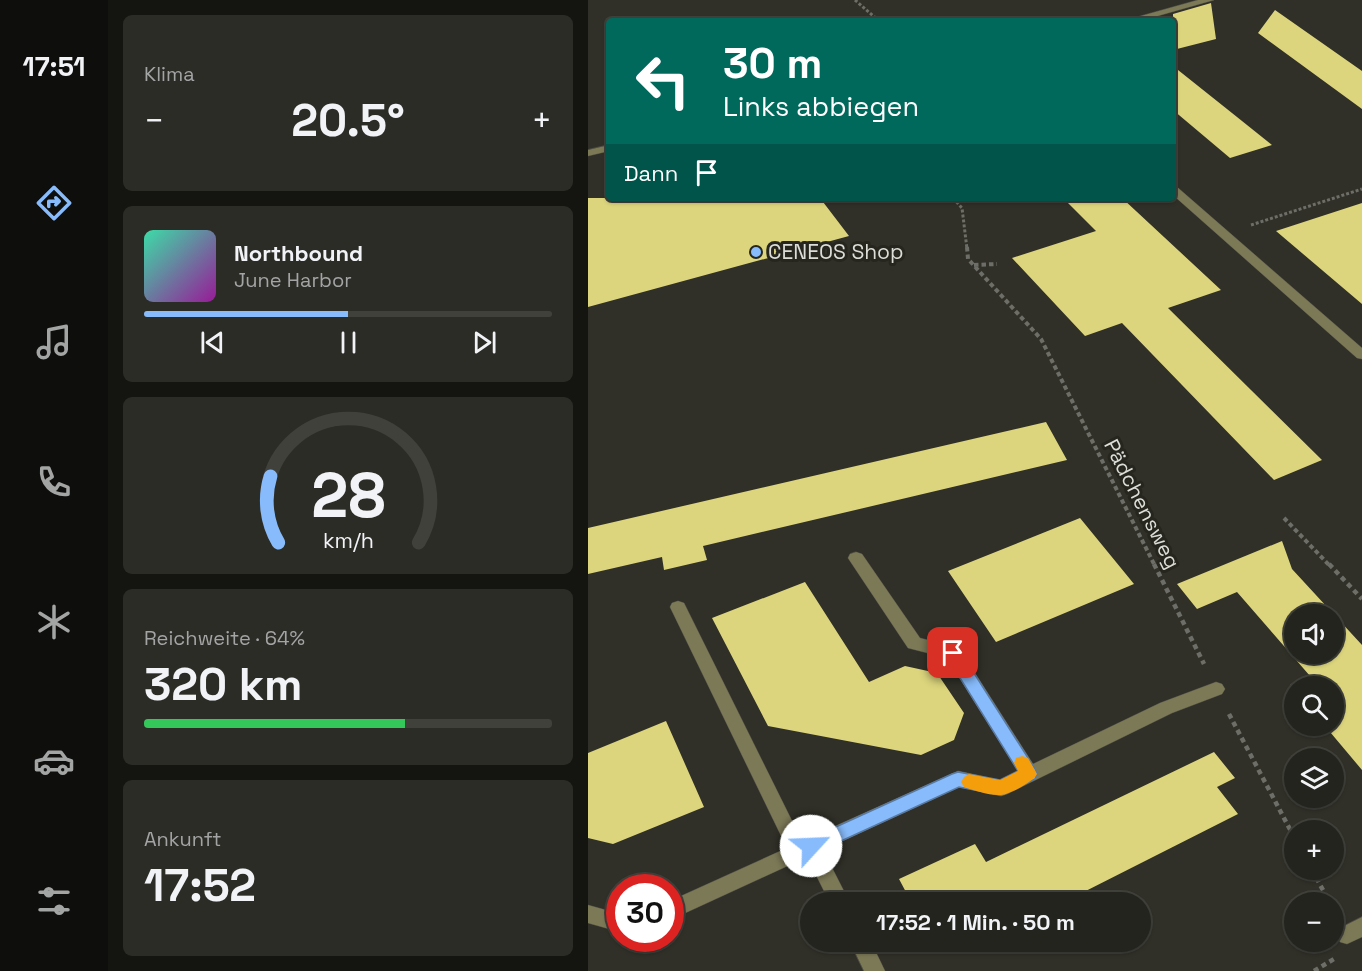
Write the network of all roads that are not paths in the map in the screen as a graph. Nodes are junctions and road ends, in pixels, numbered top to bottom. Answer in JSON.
{"nodes":[{"id":1,"x":1209,"y":0,"type":"edge"},
{"id":2,"x":1140,"y":18,"type":"edge"},
{"id":3,"x":606,"y":149,"type":"edge"},
{"id":4,"x":588,"y":153,"type":"edge"},
{"id":5,"x":1176,"y":192,"type":"edge"},
{"id":6,"x":1362,"y":355,"type":"edge"},
{"id":7,"x":856,"y":558,"type":"dead end"},
{"id":8,"x":678,"y":607,"type":"dead end"},
{"id":9,"x":1216,"y":688,"type":"road end"},
{"id":10,"x":1029,"y":774,"type":"junction"},
{"id":11,"x":805,"y":849,"type":"junction"},
{"id":12,"x":833,"y":892,"type":"edge"},
{"id":13,"x":684,"y":905,"type":"edge"},
{"id":14,"x":588,"y":914,"type":"edge"},
{"id":15,"x":606,"y":919,"type":"edge"},
{"id":16,"x":865,"y":952,"type":"edge"},
{"id":17,"x":875,"y":971,"type":"edge"}],
"edges":[{"from":1,"to":2,"type":"street"},
{"from":3,"to":4,"type":"street"},
{"from":5,"to":6,"type":"street"},
{"from":7,"to":10,"type":"street"},
{"from":8,"to":11,"type":"street"},
{"from":9,"to":10,"type":"street"},
{"from":10,"to":11,"type":"street"},
{"from":11,"to":12,"type":"street"},
{"from":11,"to":13,"type":"street"},
{"from":14,"to":15,"type":"street"},
{"from":16,"to":17,"type":"street"}]}
